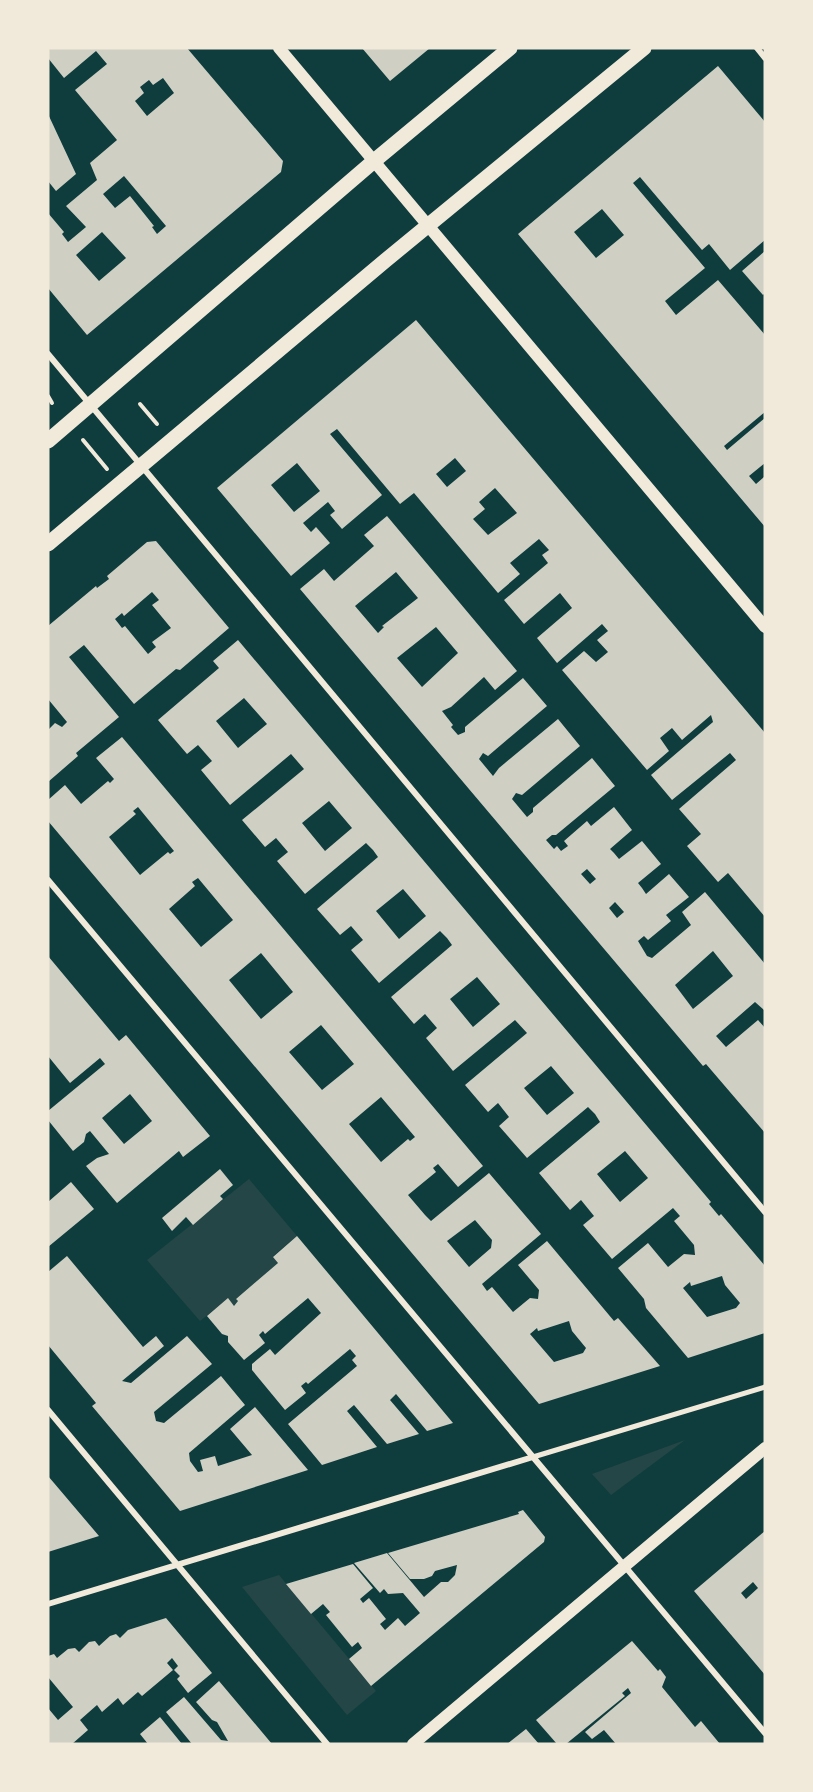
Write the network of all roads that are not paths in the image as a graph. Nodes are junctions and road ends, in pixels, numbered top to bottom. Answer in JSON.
{"nodes":[{"id":1,"x":279,"y":48,"type":"edge"},
{"id":2,"x":510,"y":48,"type":"edge"},
{"id":3,"x":644,"y":48,"type":"edge"},
{"id":4,"x":757,"y":48,"type":"edge"},
{"id":5,"x":765,"y":58,"type":"edge"},
{"id":6,"x":374,"y":160,"type":"junction"},
{"id":7,"x":429,"y":226,"type":"junction"},
{"id":8,"x":48,"y":354,"type":"edge"},
{"id":9,"x":91,"y":406,"type":"junction"},
{"id":10,"x":48,"y":441,"type":"edge"},
{"id":11,"x":141,"y":466,"type":"junction"},
{"id":12,"x":48,"y":544,"type":"edge"},
{"id":13,"x":765,"y":627,"type":"edge"},
{"id":14,"x":48,"y":880,"type":"edge"},
{"id":15,"x":765,"y":1212,"type":"edge"},
{"id":16,"x":765,"y":1387,"type":"edge"},
{"id":17,"x":48,"y":1410,"type":"edge"},
{"id":18,"x":765,"y":1448,"type":"edge"},
{"id":19,"x":533,"y":1457,"type":"junction"},
{"id":20,"x":177,"y":1564,"type":"junction"},
{"id":21,"x":624,"y":1565,"type":"junction"},
{"id":22,"x":48,"y":1604,"type":"edge"},
{"id":23,"x":765,"y":1733,"type":"edge"},
{"id":24,"x":327,"y":1744,"type":"edge"},
{"id":25,"x":413,"y":1744,"type":"edge"}],
"edges":[{"from":1,"to":6,"type":"main road"},
{"from":2,"to":6,"type":"main road"},
{"from":3,"to":7,"type":"main road"},
{"from":4,"to":5,"type":"street"},
{"from":6,"to":7,"type":"main road"},
{"from":6,"to":9,"type":"main road"},
{"from":7,"to":11,"type":"main road"},
{"from":7,"to":13,"type":"main road"},
{"from":8,"to":9,"type":"street"},
{"from":9,"to":10,"type":"main road"},
{"from":9,"to":11,"type":"street"},
{"from":11,"to":12,"type":"main road"},
{"from":11,"to":15,"type":"street"},
{"from":14,"to":19,"type":"street"},
{"from":16,"to":19,"type":"street"},
{"from":17,"to":20,"type":"street"},
{"from":18,"to":21,"type":"main road"},
{"from":19,"to":20,"type":"street"},
{"from":19,"to":21,"type":"street"},
{"from":20,"to":22,"type":"street"},
{"from":20,"to":24,"type":"street"},
{"from":21,"to":23,"type":"street"},
{"from":21,"to":25,"type":"main road"}]}
